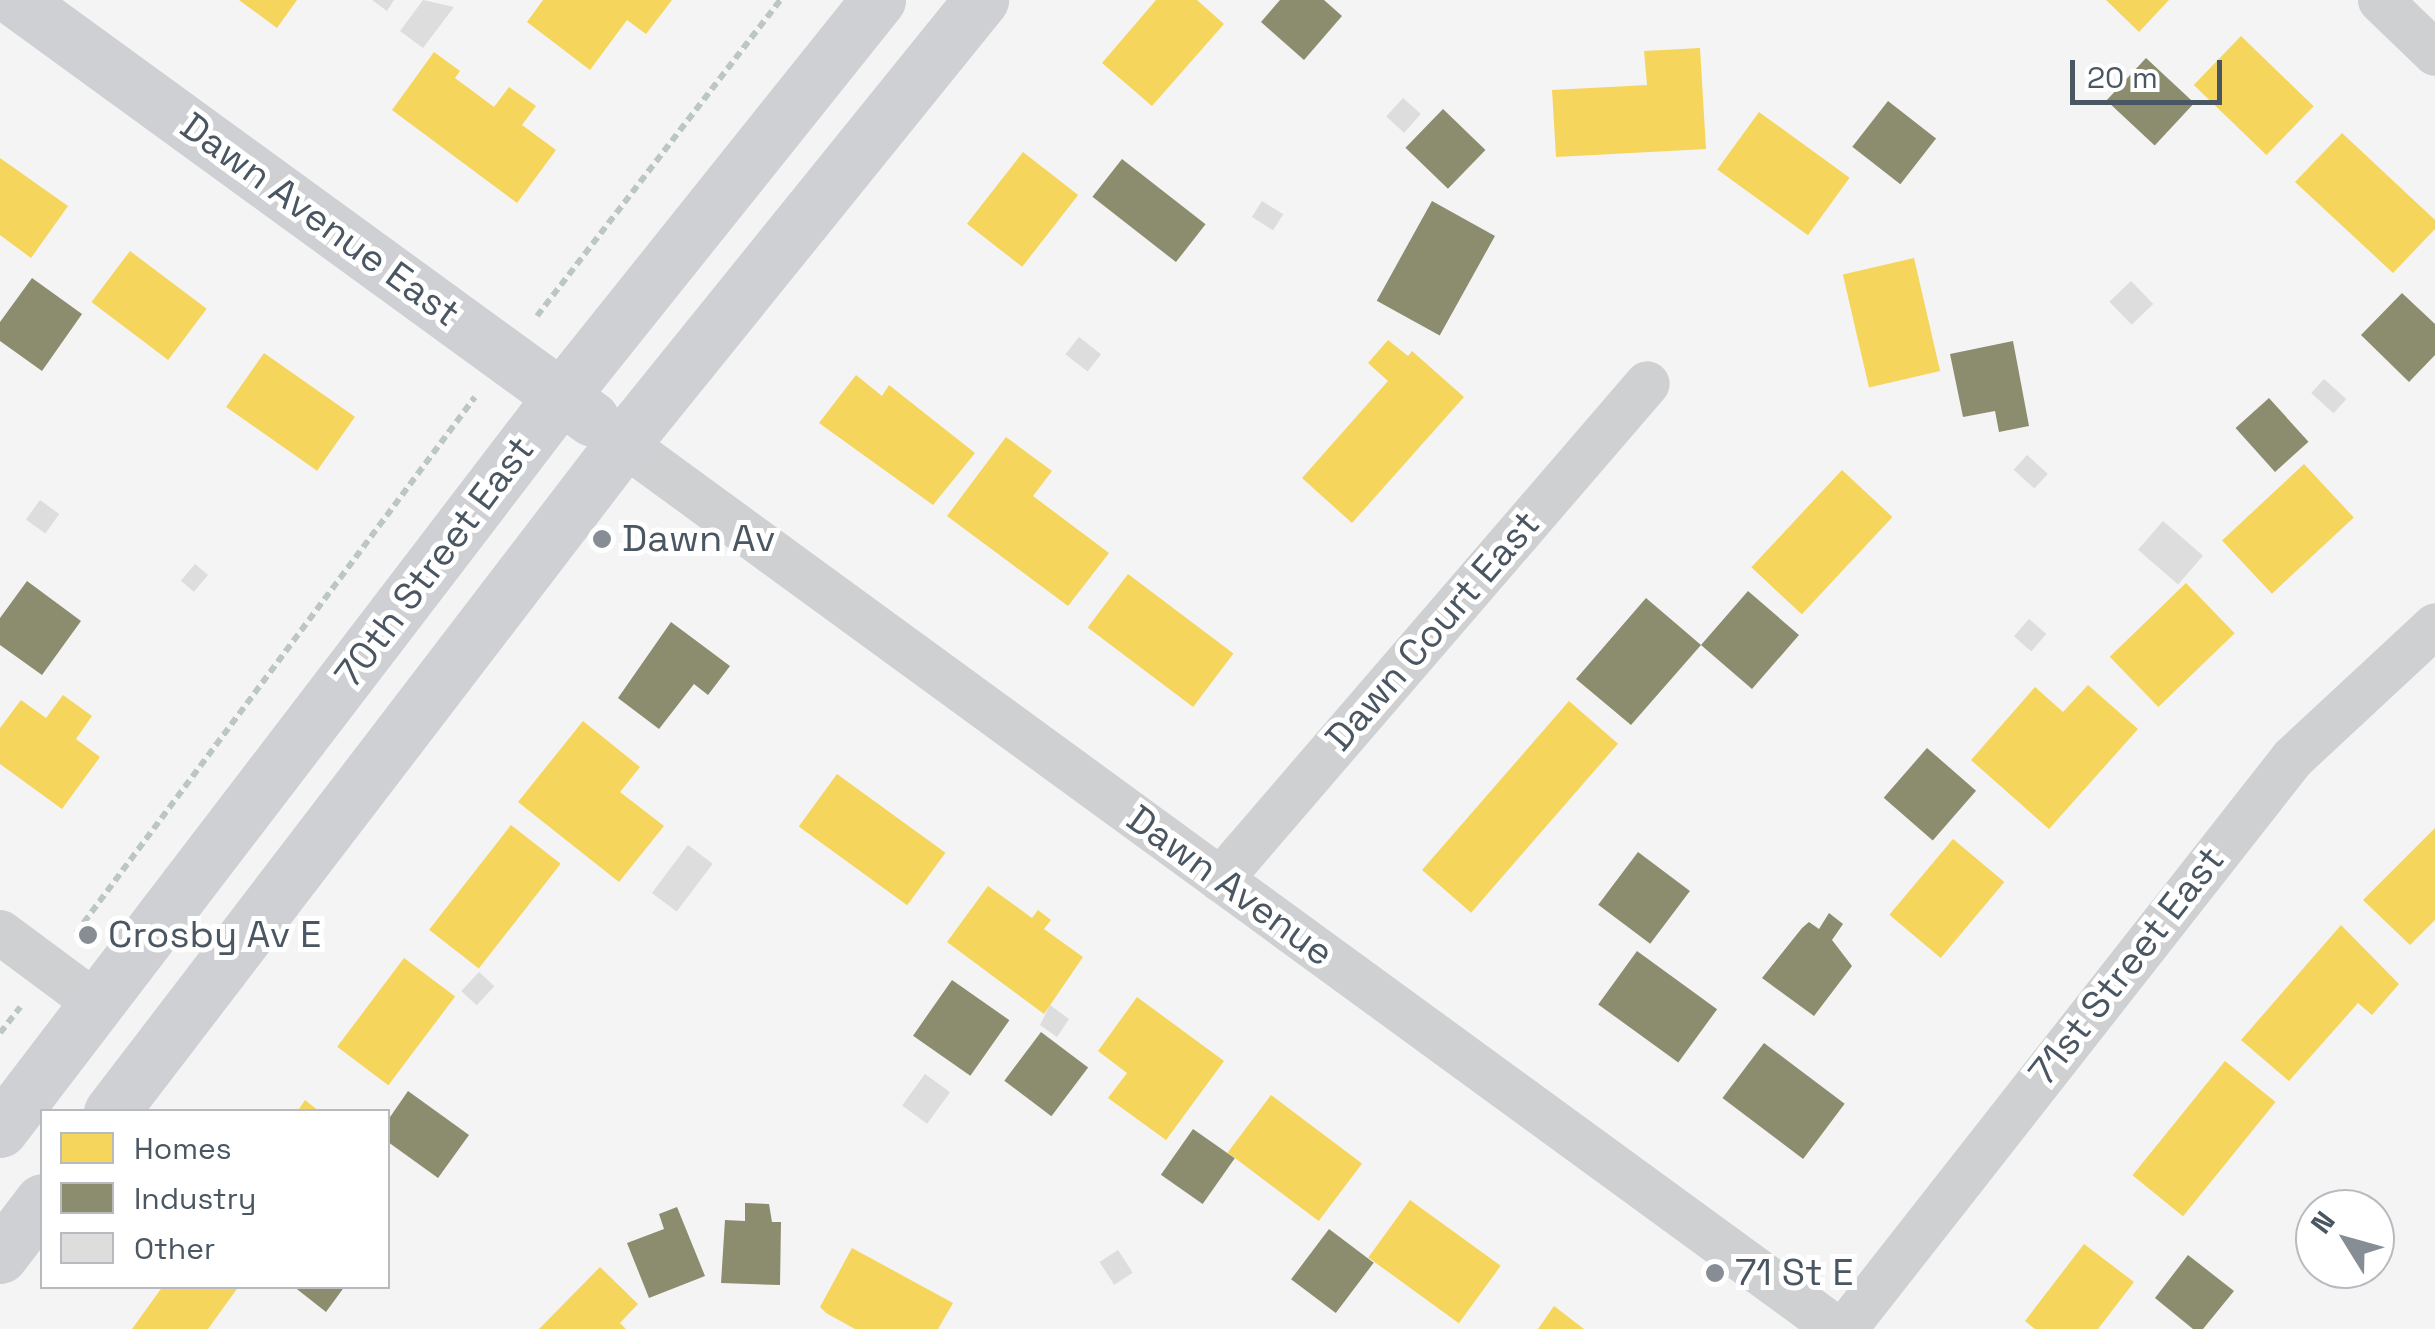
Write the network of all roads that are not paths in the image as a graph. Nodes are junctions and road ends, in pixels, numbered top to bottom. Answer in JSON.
{"nodes":[{"id":1,"x":16,"y":0,"type":"edge"},
{"id":2,"x":878,"y":0,"type":"edge"},
{"id":3,"x":981,"y":0,"type":"edge"},
{"id":4,"x":2380,"y":0,"type":"edge"},
{"id":5,"x":2435,"y":53,"type":"edge"},
{"id":6,"x":1647,"y":383,"type":"dead end"},
{"id":7,"x":562,"y":395,"type":"junction"},
{"id":8,"x":622,"y":443,"type":"junction"},
{"id":9,"x":2435,"y":624,"type":"edge"},
{"id":10,"x":1220,"y":879,"type":"junction"},
{"id":11,"x":0,"y":932,"type":"edge"},
{"id":12,"x":97,"y":1004,"type":"junction"},
{"id":13,"x":113,"y":1109,"type":"edge"},
{"id":14,"x":0,"y":1130,"type":"edge"},
{"id":15,"x":40,"y":1204,"type":"edge"},
{"id":16,"x":0,"y":1256,"type":"edge"},
{"id":17,"x":1840,"y":1329,"type":"edge"}],
"edges":[{"from":1,"to":7,"type":"main road","name":"Dawn Avenue East"},
{"from":2,"to":7,"type":"main road","name":"70th Street East"},
{"from":3,"to":8,"type":"main road","name":"70th Street East"},
{"from":4,"to":5,"type":"street"},
{"from":6,"to":10,"type":"street","name":"Dawn Court East"},
{"from":7,"to":8,"type":"main road","name":"Dawn Avenue East"},
{"from":7,"to":12,"type":"main road","name":"70th Street East"},
{"from":8,"to":10,"type":"street","name":"Dawn Avenue"},
{"from":8,"to":13,"type":"main road","name":"70th Street East"},
{"from":9,"to":17,"type":"street","name":"71st Street East"},
{"from":10,"to":17,"type":"street","name":"Dawn Avenue"},
{"from":11,"to":12,"type":"street"},
{"from":12,"to":14,"type":"main road","name":"70th Street East"},
{"from":15,"to":16,"type":"main road"}]}
